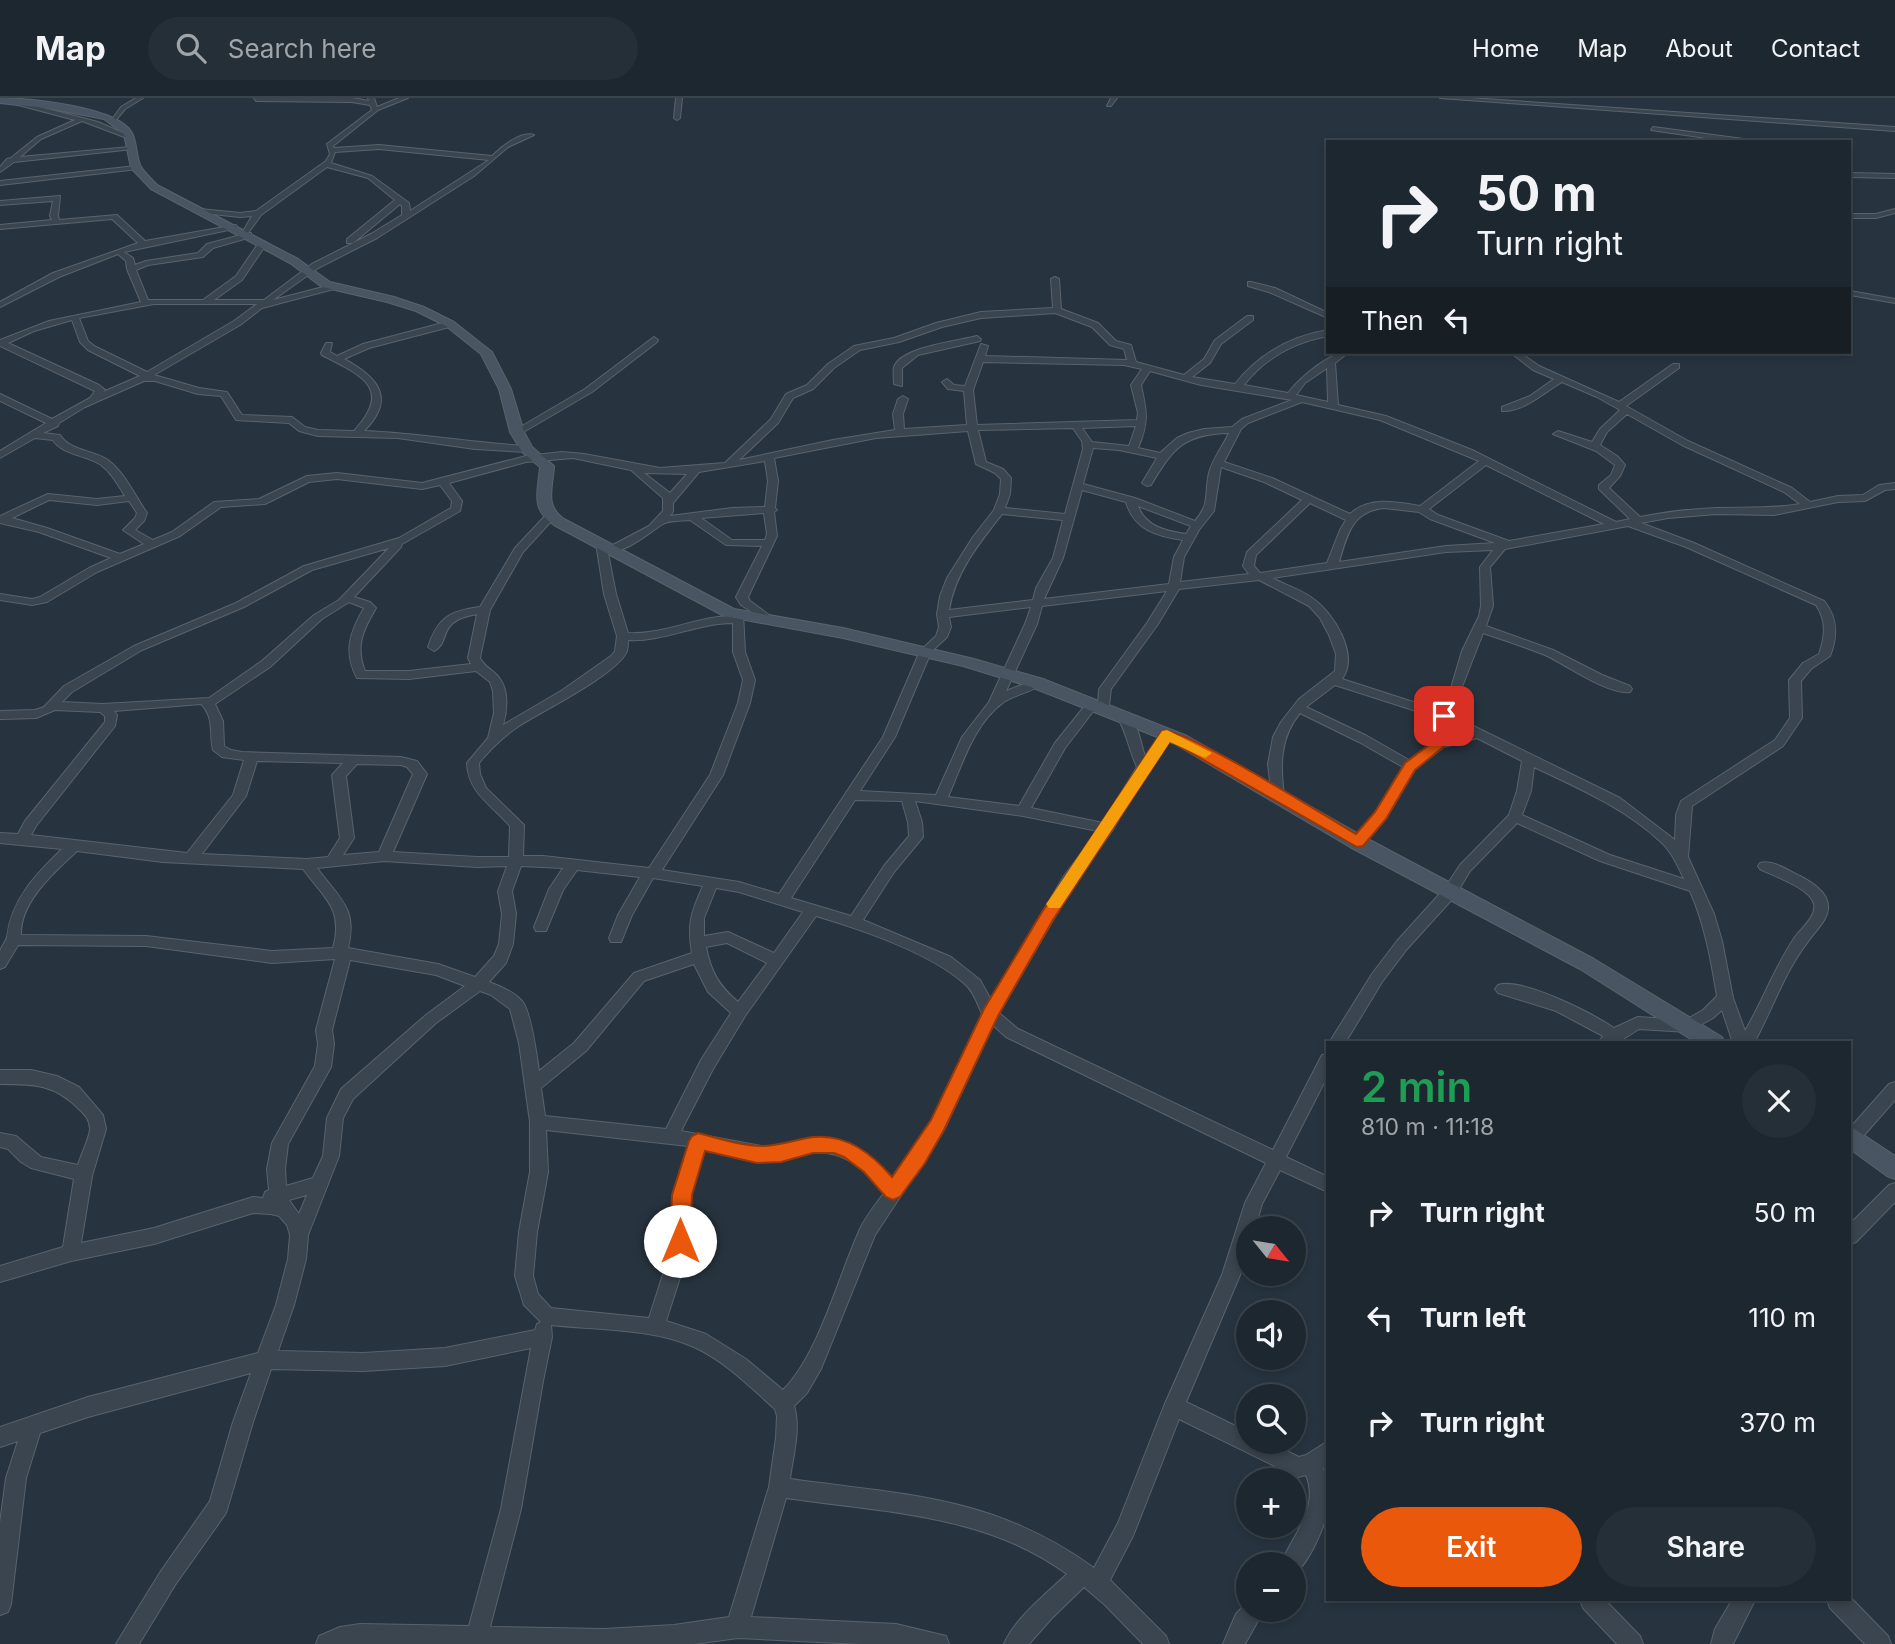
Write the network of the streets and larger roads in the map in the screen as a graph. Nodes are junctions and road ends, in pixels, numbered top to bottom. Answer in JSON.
{"nodes":[{"id":1,"x":140,"y":98,"type":"edge"},
{"id":2,"x":405,"y":98,"type":"edge"},
{"id":3,"x":679,"y":98,"type":"edge"},
{"id":4,"x":1443,"y":98,"type":"edge"},
{"id":5,"x":1581,"y":98,"type":"edge"},
{"id":6,"x":256,"y":99,"type":"edge"},
{"id":7,"x":4,"y":101,"type":"edge"},
{"id":8,"x":374,"y":104,"type":"edge"},
{"id":9,"x":1602,"y":110,"type":"junction"},
{"id":10,"x":1661,"y":115,"type":"junction"},
{"id":11,"x":677,"y":118,"type":"dead end"},
{"id":12,"x":80,"y":120,"type":"junction"},
{"id":13,"x":113,"y":120,"type":"junction"},
{"id":14,"x":1653,"y":129,"type":"junction"},
{"id":15,"x":1895,"y":129,"type":"edge"},
{"id":16,"x":531,"y":135,"type":"dead end"},
{"id":17,"x":1650,"y":139,"type":"dead end"},
{"id":18,"x":1736,"y":140,"type":"edge"},
{"id":19,"x":129,"y":143,"type":"junction"},
{"id":20,"x":331,"y":150,"type":"junction"},
{"id":21,"x":494,"y":158,"type":"junction"},
{"id":22,"x":9,"y":160,"type":"junction"},
{"id":23,"x":326,"y":164,"type":"junction"},
{"id":24,"x":1,"y":168,"type":"edge"},
{"id":25,"x":136,"y":168,"type":"junction"},
{"id":26,"x":1851,"y":174,"type":"edge"},
{"id":27,"x":1895,"y":176,"type":"edge"},
{"id":28,"x":0,"y":183,"type":"edge"},
{"id":29,"x":400,"y":200,"type":"junction"},
{"id":30,"x":0,"y":203,"type":"edge"},
{"id":31,"x":203,"y":211,"type":"junction"},
{"id":32,"x":1895,"y":211,"type":"edge"},
{"id":33,"x":258,"y":213,"type":"junction"},
{"id":34,"x":405,"y":216,"type":"junction"},
{"id":35,"x":1851,"y":216,"type":"edge"},
{"id":36,"x":57,"y":222,"type":"junction"},
{"id":37,"x":0,"y":227,"type":"edge"},
{"id":38,"x":242,"y":232,"type":"junction"},
{"id":39,"x":143,"y":243,"type":"junction"},
{"id":40,"x":263,"y":243,"type":"junction"},
{"id":41,"x":119,"y":251,"type":"junction"},
{"id":42,"x":333,"y":256,"type":"junction"},
{"id":43,"x":131,"y":269,"type":"junction"},
{"id":44,"x":307,"y":271,"type":"junction"},
{"id":45,"x":1055,"y":279,"type":"dead end"},
{"id":46,"x":1251,"y":284,"type":"dead end"},
{"id":47,"x":331,"y":287,"type":"junction"},
{"id":48,"x":1851,"y":293,"type":"edge"},
{"id":49,"x":143,"y":300,"type":"junction"},
{"id":50,"x":206,"y":300,"type":"junction"},
{"id":51,"x":1895,"y":301,"type":"edge"},
{"id":52,"x":155,"y":303,"type":"junction"},
{"id":53,"x":262,"y":304,"type":"junction"},
{"id":54,"x":0,"y":305,"type":"edge"},
{"id":55,"x":1057,"y":310,"type":"junction"},
{"id":56,"x":100,"y":312,"type":"junction"},
{"id":57,"x":1326,"y":315,"type":"edge"},
{"id":58,"x":75,"y":318,"type":"junction"},
{"id":59,"x":1250,"y":318,"type":"dead end"},
{"id":60,"x":962,"y":320,"type":"junction"},
{"id":61,"x":450,"y":324,"type":"junction"},
{"id":62,"x":1326,"y":333,"type":"edge"},
{"id":63,"x":654,"y":340,"type":"dead end"},
{"id":64,"x":2,"y":341,"type":"edge"},
{"id":65,"x":981,"y":342,"type":"junction"},
{"id":66,"x":872,"y":344,"type":"junction"},
{"id":67,"x":329,"y":345,"type":"dead end"},
{"id":68,"x":1342,"y":354,"type":"edge"},
{"id":69,"x":1517,"y":354,"type":"edge"},
{"id":70,"x":904,"y":357,"type":"junction"},
{"id":71,"x":338,"y":359,"type":"junction"},
{"id":72,"x":981,"y":359,"type":"junction"},
{"id":73,"x":1009,"y":361,"type":"junction"},
{"id":74,"x":1132,"y":363,"type":"junction"},
{"id":75,"x":1331,"y":363,"type":"junction"},
{"id":76,"x":1676,"y":366,"type":"dead end"},
{"id":77,"x":1147,"y":370,"type":"junction"},
{"id":78,"x":147,"y":377,"type":"junction"},
{"id":79,"x":1185,"y":378,"type":"junction"},
{"id":80,"x":1562,"y":378,"type":"junction"},
{"id":81,"x":947,"y":382,"type":"dead end"},
{"id":82,"x":899,"y":384,"type":"dead end"},
{"id":83,"x":96,"y":387,"type":"junction"},
{"id":84,"x":1237,"y":388,"type":"junction"},
{"id":85,"x":968,"y":389,"type":"junction"},
{"id":86,"x":1290,"y":396,"type":"junction"},
{"id":87,"x":0,"y":397,"type":"edge"},
{"id":88,"x":94,"y":399,"type":"junction"},
{"id":89,"x":903,"y":399,"type":"dead end"},
{"id":90,"x":1302,"y":399,"type":"junction"},
{"id":91,"x":1333,"y":406,"type":"junction"},
{"id":92,"x":1623,"y":407,"type":"junction"},
{"id":93,"x":1505,"y":410,"type":"dead end"},
{"id":94,"x":55,"y":424,"type":"junction"},
{"id":95,"x":1142,"y":424,"type":"junction"},
{"id":96,"x":972,"y":426,"type":"junction"},
{"id":97,"x":1077,"y":427,"type":"junction"},
{"id":98,"x":358,"y":432,"type":"junction"},
{"id":99,"x":517,"y":432,"type":"junction"},
{"id":100,"x":900,"y":432,"type":"junction"},
{"id":101,"x":1558,"y":434,"type":"dead end"},
{"id":102,"x":35,"y":435,"type":"junction"},
{"id":103,"x":1233,"y":435,"type":"junction"},
{"id":104,"x":1087,"y":445,"type":"junction"},
{"id":105,"x":1595,"y":446,"type":"junction"},
{"id":106,"x":743,"y":449,"type":"junction"},
{"id":107,"x":1132,"y":450,"type":"junction"},
{"id":108,"x":532,"y":453,"type":"junction"},
{"id":109,"x":0,"y":455,"type":"edge"},
{"id":110,"x":1160,"y":456,"type":"junction"},
{"id":111,"x":771,"y":457,"type":"junction"},
{"id":112,"x":1486,"y":460,"type":"junction"},
{"id":113,"x":1218,"y":463,"type":"junction"},
{"id":114,"x":729,"y":464,"type":"junction"},
{"id":115,"x":631,"y":467,"type":"junction"},
{"id":116,"x":696,"y":470,"type":"junction"},
{"id":117,"x":443,"y":482,"type":"junction"},
{"id":118,"x":1147,"y":483,"type":"dead end"},
{"id":119,"x":1079,"y":486,"type":"junction"},
{"id":120,"x":1895,"y":486,"type":"edge"},
{"id":121,"x":131,"y":498,"type":"junction"},
{"id":122,"x":1131,"y":500,"type":"junction"},
{"id":123,"x":1308,"y":500,"type":"junction"},
{"id":124,"x":670,"y":502,"type":"junction"},
{"id":125,"x":1809,"y":506,"type":"junction"},
{"id":126,"x":1422,"y":509,"type":"junction"},
{"id":127,"x":772,"y":510,"type":"junction"},
{"id":128,"x":999,"y":511,"type":"junction"},
{"id":129,"x":550,"y":517,"type":"junction"},
{"id":130,"x":693,"y":517,"type":"junction"},
{"id":131,"x":1070,"y":518,"type":"junction"},
{"id":132,"x":1351,"y":518,"type":"junction"},
{"id":133,"x":1,"y":520,"type":"edge"},
{"id":134,"x":662,"y":520,"type":"junction"},
{"id":135,"x":1635,"y":522,"type":"junction"},
{"id":136,"x":1197,"y":525,"type":"junction"},
{"id":137,"x":1617,"y":526,"type":"junction"},
{"id":138,"x":403,"y":540,"type":"junction"},
{"id":139,"x":768,"y":543,"type":"junction"},
{"id":140,"x":1185,"y":543,"type":"junction"},
{"id":141,"x":153,"y":545,"type":"junction"},
{"id":142,"x":1504,"y":545,"type":"junction"},
{"id":143,"x":607,"y":546,"type":"junction"},
{"id":144,"x":120,"y":558,"type":"junction"},
{"id":145,"x":1332,"y":566,"type":"junction"},
{"id":146,"x":1259,"y":576,"type":"junction"},
{"id":147,"x":1275,"y":579,"type":"junction"},
{"id":148,"x":1175,"y":585,"type":"junction"},
{"id":149,"x":0,"y":597,"type":"edge"},
{"id":150,"x":347,"y":598,"type":"junction"},
{"id":151,"x":1040,"y":603,"type":"junction"},
{"id":152,"x":484,"y":610,"type":"junction"},
{"id":153,"x":943,"y":614,"type":"junction"},
{"id":154,"x":738,"y":617,"type":"junction"},
{"id":155,"x":769,"y":620,"type":"junction"},
{"id":156,"x":1481,"y":628,"type":"junction"},
{"id":157,"x":623,"y":636,"type":"junction"},
{"id":158,"x":434,"y":647,"type":"dead end"},
{"id":159,"x":926,"y":651,"type":"junction"},
{"id":160,"x":478,"y":667,"type":"junction"},
{"id":161,"x":1007,"y":673,"type":"junction"},
{"id":162,"x":1333,"y":680,"type":"junction"},
{"id":163,"x":1037,"y":683,"type":"junction"},
{"id":164,"x":1626,"y":689,"type":"dead end"},
{"id":165,"x":209,"y":703,"type":"junction"},
{"id":166,"x":1095,"y":703,"type":"junction"},
{"id":167,"x":994,"y":704,"type":"junction"},
{"id":168,"x":54,"y":706,"type":"junction"},
{"id":169,"x":103,"y":708,"type":"junction"},
{"id":170,"x":1299,"y":708,"type":"junction"},
{"id":171,"x":0,"y":715,"type":"edge"},
{"id":172,"x":1444,"y":717,"type":"junction"},
{"id":173,"x":1124,"y":718,"type":"junction"},
{"id":174,"x":1478,"y":734,"type":"junction"},
{"id":175,"x":1167,"y":735,"type":"junction"},
{"id":176,"x":494,"y":737,"type":"junction"},
{"id":177,"x":1440,"y":744,"type":"junction"},
{"id":178,"x":252,"y":757,"type":"junction"},
{"id":179,"x":1530,"y":758,"type":"junction"},
{"id":180,"x":354,"y":759,"type":"junction"},
{"id":181,"x":1410,"y":766,"type":"junction"},
{"id":182,"x":1143,"y":767,"type":"junction"},
{"id":183,"x":849,"y":795,"type":"junction"},
{"id":184,"x":1277,"y":795,"type":"junction"},
{"id":185,"x":907,"y":797,"type":"junction"},
{"id":186,"x":940,"y":801,"type":"junction"},
{"id":187,"x":1023,"y":811,"type":"junction"},
{"id":188,"x":1515,"y":817,"type":"junction"},
{"id":189,"x":1107,"y":828,"type":"junction"},
{"id":190,"x":0,"y":838,"type":"edge"},
{"id":191,"x":22,"y":839,"type":"junction"},
{"id":192,"x":1357,"y":842,"type":"junction"},
{"id":193,"x":73,"y":846,"type":"junction"},
{"id":194,"x":384,"y":856,"type":"junction"},
{"id":195,"x":1681,"y":857,"type":"junction"},
{"id":196,"x":191,"y":859,"type":"junction"},
{"id":197,"x":332,"y":862,"type":"junction"},
{"id":198,"x":516,"y":862,"type":"junction"},
{"id":199,"x":307,"y":864,"type":"junction"},
{"id":200,"x":573,"y":864,"type":"junction"},
{"id":201,"x":1765,"y":866,"type":"dead end"},
{"id":202,"x":651,"y":873,"type":"junction"},
{"id":203,"x":712,"y":882,"type":"junction"},
{"id":204,"x":1695,"y":888,"type":"junction"},
{"id":205,"x":1450,"y":892,"type":"junction"},
{"id":206,"x":783,"y":899,"type":"junction"},
{"id":207,"x":813,"y":909,"type":"junction"},
{"id":208,"x":854,"y":922,"type":"junction"},
{"id":209,"x":541,"y":927,"type":"dead end"},
{"id":210,"x":9,"y":937,"type":"edge"},
{"id":211,"x":617,"y":938,"type":"dead end"},
{"id":212,"x":698,"y":950,"type":"junction"},
{"id":213,"x":341,"y":953,"type":"junction"},
{"id":214,"x":776,"y":961,"type":"junction"},
{"id":215,"x":0,"y":962,"type":"edge"},
{"id":216,"x":496,"y":965,"type":"junction"},
{"id":217,"x":477,"y":985,"type":"junction"},
{"id":218,"x":1503,"y":989,"type":"dead end"},
{"id":219,"x":496,"y":991,"type":"junction"},
{"id":220,"x":1633,"y":992,"type":"junction"},
{"id":221,"x":1724,"y":998,"type":"junction"},
{"id":222,"x":740,"y":1012,"type":"junction"},
{"id":223,"x":990,"y":1014,"type":"junction"},
{"id":224,"x":1639,"y":1023,"type":"junction"},
{"id":225,"x":1688,"y":1027,"type":"junction"},
{"id":226,"x":1610,"y":1039,"type":"edge"},
{"id":227,"x":1338,"y":1041,"type":"edge"},
{"id":228,"x":1711,"y":1041,"type":"edge"},
{"id":229,"x":1740,"y":1041,"type":"edge"},
{"id":230,"x":1747,"y":1041,"type":"edge"},
{"id":231,"x":1326,"y":1065,"type":"edge"},
{"id":232,"x":0,"y":1077,"type":"edge"},
{"id":233,"x":532,"y":1086,"type":"junction"},
{"id":234,"x":1895,"y":1089,"type":"edge"},
{"id":235,"x":538,"y":1122,"type":"junction"},
{"id":236,"x":670,"y":1137,"type":"junction"},
{"id":237,"x":1851,"y":1137,"type":"edge"},
{"id":238,"x":0,"y":1140,"type":"edge"},
{"id":239,"x":698,"y":1141,"type":"junction"},
{"id":240,"x":1277,"y":1158,"type":"junction"},
{"id":241,"x":1895,"y":1168,"type":"edge"},
{"id":242,"x":83,"y":1176,"type":"junction"},
{"id":243,"x":320,"y":1184,"type":"junction"},
{"id":244,"x":1326,"y":1184,"type":"edge"},
{"id":245,"x":1895,"y":1190,"type":"edge"},
{"id":246,"x":893,"y":1191,"type":"junction"},
{"id":247,"x":281,"y":1203,"type":"junction"},
{"id":248,"x":299,"y":1235,"type":"junction"},
{"id":249,"x":1851,"y":1235,"type":"edge"},
{"id":250,"x":71,"y":1253,"type":"junction"},
{"id":251,"x":0,"y":1274,"type":"edge"},
{"id":252,"x":547,"y":1316,"type":"junction"},
{"id":253,"x":655,"y":1327,"type":"junction"},
{"id":254,"x":543,"y":1337,"type":"junction"},
{"id":255,"x":267,"y":1360,"type":"junction"},
{"id":256,"x":234,"y":1370,"type":"junction"},
{"id":257,"x":257,"y":1387,"type":"junction"},
{"id":258,"x":783,"y":1403,"type":"junction"},
{"id":259,"x":1174,"y":1406,"type":"junction"},
{"id":260,"x":32,"y":1428,"type":"junction"},
{"id":261,"x":0,"y":1437,"type":"edge"},
{"id":262,"x":1326,"y":1453,"type":"edge"},
{"id":263,"x":1311,"y":1464,"type":"junction"},
{"id":264,"x":779,"y":1487,"type":"junction"},
{"id":265,"x":1298,"y":1552,"type":"edge"},
{"id":266,"x":1090,"y":1578,"type":"junction"},
{"id":267,"x":1592,"y":1601,"type":"edge"},
{"id":268,"x":1743,"y":1601,"type":"edge"},
{"id":269,"x":1839,"y":1601,"type":"edge"},
{"id":270,"x":0,"y":1604,"type":"edge"},
{"id":271,"x":1244,"y":1622,"type":"edge"},
{"id":272,"x":738,"y":1627,"type":"junction"},
{"id":273,"x":703,"y":1638,"type":"edge"},
{"id":274,"x":476,"y":1639,"type":"junction"},
{"id":275,"x":603,"y":1642,"type":"edge"},
{"id":276,"x":127,"y":1644,"type":"edge"},
{"id":277,"x":327,"y":1644,"type":"edge"},
{"id":278,"x":938,"y":1644,"type":"edge"},
{"id":279,"x":1015,"y":1644,"type":"edge"},
{"id":280,"x":1158,"y":1644,"type":"edge"},
{"id":281,"x":1234,"y":1644,"type":"edge"},
{"id":282,"x":1632,"y":1644,"type":"edge"},
{"id":283,"x":1722,"y":1644,"type":"edge"},
{"id":284,"x":1880,"y":1644,"type":"edge"}],
"edges":[{"from":1,"to":13,"type":"street"},
{"from":2,"to":8,"type":"street"},
{"from":3,"to":11,"type":"street"},
{"from":4,"to":9,"type":"street"},
{"from":5,"to":9,"type":"street"},
{"from":6,"to":8,"type":"street"},
{"from":7,"to":12,"type":"street"},
{"from":7,"to":13,"type":"street"},
{"from":8,"to":20,"type":"street"},
{"from":9,"to":10,"type":"street"},
{"from":10,"to":14,"type":"street"},
{"from":10,"to":15,"type":"street"},
{"from":12,"to":19,"type":"street"},
{"from":12,"to":22,"type":"street"},
{"from":13,"to":19,"type":"street"},
{"from":14,"to":17,"type":"street"},
{"from":14,"to":18,"type":"street"},
{"from":16,"to":21,"type":"street"},
{"from":19,"to":22,"type":"street"},
{"from":19,"to":25,"type":"street"},
{"from":20,"to":21,"type":"street"},
{"from":20,"to":23,"type":"street"},
{"from":21,"to":34,"type":"street"},
{"from":22,"to":24,"type":"street"},
{"from":23,"to":29,"type":"street"},
{"from":23,"to":33,"type":"street"},
{"from":25,"to":28,"type":"street"},
{"from":25,"to":31,"type":"street"},
{"from":26,"to":27,"type":"street"},
{"from":29,"to":34,"type":"street"},
{"from":29,"to":42,"type":"street"},
{"from":30,"to":36,"type":"street"},
{"from":31,"to":33,"type":"street"},
{"from":31,"to":38,"type":"street"},
{"from":32,"to":35,"type":"street"},
{"from":33,"to":38,"type":"street"},
{"from":34,"to":42,"type":"street"},
{"from":36,"to":37,"type":"street"},
{"from":36,"to":39,"type":"street"},
{"from":38,"to":39,"type":"street"},
{"from":38,"to":40,"type":"street"},
{"from":38,"to":43,"type":"street"},
{"from":39,"to":41,"type":"street"},
{"from":40,"to":44,"type":"street"},
{"from":40,"to":50,"type":"street"},
{"from":41,"to":43,"type":"street"},
{"from":41,"to":54,"type":"street"},
{"from":42,"to":44,"type":"street"},
{"from":43,"to":49,"type":"street"},
{"from":44,"to":47,"type":"street"},
{"from":44,"to":53,"type":"street"},
{"from":45,"to":55,"type":"street"},
{"from":46,"to":57,"type":"street"},
{"from":47,"to":53,"type":"street"},
{"from":47,"to":61,"type":"street"},
{"from":48,"to":51,"type":"street"},
{"from":49,"to":52,"type":"street"},
{"from":49,"to":56,"type":"street"},
{"from":50,"to":52,"type":"street"},
{"from":50,"to":53,"type":"street"},
{"from":52,"to":56,"type":"street"},
{"from":53,"to":78,"type":"street"},
{"from":55,"to":60,"type":"street"},
{"from":55,"to":74,"type":"street"},
{"from":56,"to":58,"type":"street"},
{"from":58,"to":64,"type":"street"},
{"from":58,"to":78,"type":"street"},
{"from":59,"to":79,"type":"street"},
{"from":60,"to":65,"type":"street"},
{"from":60,"to":66,"type":"street"},
{"from":61,"to":71,"type":"street"},
{"from":61,"to":99,"type":"street"},
{"from":62,"to":84,"type":"street"},
{"from":63,"to":99,"type":"street"},
{"from":64,"to":83,"type":"street"},
{"from":65,"to":70,"type":"street"},
{"from":65,"to":72,"type":"street"},
{"from":65,"to":73,"type":"street"},
{"from":66,"to":70,"type":"street"},
{"from":66,"to":106,"type":"street"},
{"from":67,"to":71,"type":"street"},
{"from":68,"to":75,"type":"street"},
{"from":69,"to":80,"type":"street"},
{"from":70,"to":82,"type":"street"},
{"from":71,"to":98,"type":"street"},
{"from":72,"to":73,"type":"street"},
{"from":72,"to":85,"type":"street"},
{"from":73,"to":74,"type":"street"},
{"from":74,"to":77,"type":"street"},
{"from":75,"to":86,"type":"street"},
{"from":75,"to":91,"type":"street"},
{"from":76,"to":92,"type":"street"},
{"from":77,"to":79,"type":"street"},
{"from":77,"to":95,"type":"street"},
{"from":78,"to":83,"type":"street"},
{"from":78,"to":88,"type":"street"},
{"from":78,"to":98,"type":"street"},
{"from":79,"to":84,"type":"street"},
{"from":80,"to":92,"type":"street"},
{"from":80,"to":93,"type":"street"},
{"from":81,"to":85,"type":"street"},
{"from":83,"to":88,"type":"street"},
{"from":84,"to":86,"type":"street"},
{"from":85,"to":96,"type":"street"},
{"from":86,"to":90,"type":"street"},
{"from":87,"to":94,"type":"street"},
{"from":88,"to":94,"type":"street"},
{"from":89,"to":100,"type":"street"},
{"from":90,"to":91,"type":"street"},
{"from":90,"to":103,"type":"street"},
{"from":91,"to":112,"type":"street"},
{"from":92,"to":105,"type":"street"},
{"from":92,"to":125,"type":"street"},
{"from":94,"to":102,"type":"street"},
{"from":95,"to":97,"type":"street"},
{"from":95,"to":107,"type":"street"},
{"from":96,"to":97,"type":"street"},
{"from":96,"to":100,"type":"street"},
{"from":96,"to":128,"type":"street"},
{"from":97,"to":104,"type":"street"},
{"from":98,"to":108,"type":"street"},
{"from":99,"to":108,"type":"street"},
{"from":100,"to":111,"type":"street"},
{"from":101,"to":105,"type":"street"},
{"from":102,"to":109,"type":"street"},
{"from":102,"to":121,"type":"street"},
{"from":103,"to":110,"type":"street"},
{"from":103,"to":113,"type":"street"},
{"from":104,"to":107,"type":"street"},
{"from":104,"to":119,"type":"street"},
{"from":105,"to":135,"type":"street"},
{"from":106,"to":111,"type":"street"},
{"from":106,"to":114,"type":"street"},
{"from":107,"to":110,"type":"street"},
{"from":108,"to":115,"type":"street"},
{"from":108,"to":117,"type":"street"},
{"from":108,"to":129,"type":"street"},
{"from":110,"to":118,"type":"street"},
{"from":111,"to":114,"type":"street"},
{"from":111,"to":127,"type":"street"},
{"from":112,"to":126,"type":"street"},
{"from":112,"to":137,"type":"street"},
{"from":113,"to":123,"type":"street"},
{"from":113,"to":136,"type":"street"},
{"from":114,"to":116,"type":"street"},
{"from":115,"to":116,"type":"street"},
{"from":115,"to":124,"type":"street"},
{"from":116,"to":124,"type":"street"},
{"from":117,"to":138,"type":"street"},
{"from":117,"to":141,"type":"street"},
{"from":119,"to":122,"type":"street"},
{"from":119,"to":131,"type":"street"},
{"from":120,"to":125,"type":"street"},
{"from":121,"to":133,"type":"street"},
{"from":121,"to":141,"type":"street"},
{"from":122,"to":136,"type":"street"},
{"from":122,"to":140,"type":"street"},
{"from":123,"to":132,"type":"street"},
{"from":123,"to":146,"type":"street"},
{"from":124,"to":134,"type":"street"},
{"from":125,"to":135,"type":"street"},
{"from":126,"to":132,"type":"street"},
{"from":126,"to":142,"type":"street"},
{"from":127,"to":130,"type":"street"},
{"from":127,"to":139,"type":"street"},
{"from":128,"to":131,"type":"street"},
{"from":128,"to":153,"type":"street"},
{"from":129,"to":143,"type":"street"},
{"from":129,"to":152,"type":"street"},
{"from":130,"to":134,"type":"street"},
{"from":130,"to":139,"type":"street"},
{"from":131,"to":151,"type":"street"},
{"from":132,"to":145,"type":"street"},
{"from":133,"to":144,"type":"street"},
{"from":134,"to":143,"type":"street"},
{"from":135,"to":137,"type":"street"},
{"from":135,"to":195,"type":"street"},
{"from":136,"to":140,"type":"street"},
{"from":137,"to":142,"type":"street"},
{"from":138,"to":150,"type":"street"},
{"from":138,"to":168,"type":"street"},
{"from":139,"to":155,"type":"street"},
{"from":140,"to":148,"type":"street"},
{"from":141,"to":144,"type":"street"},
{"from":142,"to":145,"type":"street"},
{"from":142,"to":156,"type":"street"},
{"from":143,"to":154,"type":"street"},
{"from":143,"to":157,"type":"street"},
{"from":144,"to":149,"type":"street"},
{"from":145,"to":147,"type":"street"},
{"from":146,"to":147,"type":"street"},
{"from":146,"to":148,"type":"street"},
{"from":147,"to":162,"type":"street"},
{"from":148,"to":151,"type":"street"},
{"from":148,"to":166,"type":"street"},
{"from":150,"to":160,"type":"street"},
{"from":150,"to":165,"type":"street"},
{"from":151,"to":153,"type":"street"},
{"from":151,"to":161,"type":"street"},
{"from":152,"to":158,"type":"street"},
{"from":152,"to":160,"type":"street"},
{"from":153,"to":159,"type":"street"},
{"from":154,"to":155,"type":"street"},
{"from":154,"to":157,"type":"street"},
{"from":154,"to":202,"type":"street"},
{"from":155,"to":159,"type":"street"},
{"from":156,"to":164,"type":"street"},
{"from":156,"to":172,"type":"street"},
{"from":157,"to":176,"type":"street"},
{"from":159,"to":161,"type":"street"},
{"from":159,"to":183,"type":"street"},
{"from":160,"to":176,"type":"street"},
{"from":161,"to":163,"type":"street"},
{"from":161,"to":167,"type":"street"},
{"from":162,"to":170,"type":"street"},
{"from":162,"to":172,"type":"street"},
{"from":163,"to":166,"type":"street"},
{"from":163,"to":167,"type":"street"},
{"from":165,"to":169,"type":"street"},
{"from":165,"to":178,"type":"street"},
{"from":166,"to":173,"type":"street"},
{"from":166,"to":187,"type":"street"},
{"from":167,"to":186,"type":"street"},
{"from":168,"to":169,"type":"street"},
{"from":168,"to":171,"type":"street"},
{"from":169,"to":191,"type":"street"},
{"from":170,"to":181,"type":"street"},
{"from":170,"to":184,"type":"street"},
{"from":172,"to":174,"type":"street"},
{"from":172,"to":177,"type":"street"},
{"from":173,"to":175,"type":"street"},
{"from":173,"to":182,"type":"street"},
{"from":174,"to":177,"type":"street"},
{"from":174,"to":179,"type":"street"},
{"from":175,"to":182,"type":"street"},
{"from":175,"to":184,"type":"street"},
{"from":176,"to":198,"type":"street"},
{"from":177,"to":181,"type":"street"},
{"from":178,"to":180,"type":"street"},
{"from":178,"to":196,"type":"street"},
{"from":179,"to":188,"type":"street"},
{"from":179,"to":195,"type":"street"},
{"from":180,"to":194,"type":"street"},
{"from":180,"to":197,"type":"street"},
{"from":181,"to":192,"type":"street"},
{"from":182,"to":189,"type":"street"},
{"from":183,"to":185,"type":"street"},
{"from":183,"to":206,"type":"street"},
{"from":184,"to":192,"type":"street"},
{"from":185,"to":186,"type":"street"},
{"from":185,"to":208,"type":"street"},
{"from":186,"to":187,"type":"street"},
{"from":187,"to":189,"type":"street"},
{"from":188,"to":204,"type":"street"},
{"from":188,"to":205,"type":"street"},
{"from":189,"to":223,"type":"street"},
{"from":190,"to":191,"type":"street"},
{"from":191,"to":193,"type":"street"},
{"from":192,"to":205,"type":"street"},
{"from":193,"to":196,"type":"street"},
{"from":193,"to":210,"type":"street"},
{"from":194,"to":197,"type":"street"},
{"from":194,"to":198,"type":"street"},
{"from":195,"to":204,"type":"street"},
{"from":196,"to":199,"type":"street"},
{"from":197,"to":199,"type":"street"},
{"from":198,"to":200,"type":"street"},
{"from":198,"to":216,"type":"street"},
{"from":199,"to":213,"type":"street"},
{"from":200,"to":202,"type":"street"},
{"from":200,"to":209,"type":"street"},
{"from":201,"to":230,"type":"street"},
{"from":202,"to":203,"type":"street"},
{"from":202,"to":211,"type":"street"},
{"from":203,"to":206,"type":"street"},
{"from":203,"to":212,"type":"street"},
{"from":204,"to":221,"type":"street"},
{"from":205,"to":220,"type":"street"},
{"from":205,"to":227,"type":"street"},
{"from":206,"to":207,"type":"street"},
{"from":207,"to":208,"type":"street"},
{"from":207,"to":214,"type":"street"},
{"from":208,"to":223,"type":"street"},
{"from":210,"to":213,"type":"street"},
{"from":210,"to":215,"type":"street"},
{"from":212,"to":214,"type":"street"},
{"from":212,"to":222,"type":"street"},
{"from":212,"to":233,"type":"street"},
{"from":213,"to":217,"type":"street"},
{"from":213,"to":247,"type":"street"},
{"from":214,"to":222,"type":"street"},
{"from":216,"to":217,"type":"street"},
{"from":216,"to":219,"type":"street"},
{"from":217,"to":219,"type":"street"},
{"from":217,"to":243,"type":"street"},
{"from":218,"to":226,"type":"street"},
{"from":219,"to":233,"type":"street"},
{"from":220,"to":224,"type":"street"},
{"from":220,"to":225,"type":"street"},
{"from":221,"to":225,"type":"street"},
{"from":221,"to":229,"type":"street"},
{"from":222,"to":236,"type":"street"},
{"from":223,"to":240,"type":"street"},
{"from":223,"to":246,"type":"street"},
{"from":224,"to":225,"type":"street"},
{"from":224,"to":226,"type":"street"},
{"from":225,"to":228,"type":"street"},
{"from":231,"to":240,"type":"street"},
{"from":232,"to":242,"type":"street"},
{"from":233,"to":235,"type":"street"},
{"from":234,"to":237,"type":"street"},
{"from":235,"to":236,"type":"street"},
{"from":235,"to":252,"type":"street"},
{"from":236,"to":239,"type":"street"},
{"from":237,"to":241,"type":"street"},
{"from":238,"to":242,"type":"street"},
{"from":239,"to":246,"type":"street"},
{"from":239,"to":253,"type":"street"},
{"from":240,"to":244,"type":"street"},
{"from":240,"to":259,"type":"street"},
{"from":242,"to":250,"type":"street"},
{"from":243,"to":247,"type":"street"},
{"from":243,"to":248,"type":"street"},
{"from":245,"to":249,"type":"street"},
{"from":246,"to":258,"type":"street"},
{"from":247,"to":248,"type":"street"},
{"from":247,"to":250,"type":"street"},
{"from":248,"to":255,"type":"street"},
{"from":250,"to":251,"type":"street"},
{"from":252,"to":253,"type":"street"},
{"from":252,"to":254,"type":"street"},
{"from":253,"to":258,"type":"street"},
{"from":254,"to":255,"type":"street"},
{"from":254,"to":274,"type":"street"},
{"from":255,"to":256,"type":"street"},
{"from":255,"to":257,"type":"street"},
{"from":256,"to":257,"type":"street"},
{"from":256,"to":260,"type":"street"},
{"from":257,"to":276,"type":"street"},
{"from":258,"to":264,"type":"street"},
{"from":259,"to":263,"type":"street"},
{"from":259,"to":266,"type":"street"},
{"from":260,"to":261,"type":"street"},
{"from":260,"to":270,"type":"street"},
{"from":262,"to":263,"type":"street"},
{"from":263,"to":265,"type":"street"},
{"from":264,"to":266,"type":"street"},
{"from":264,"to":272,"type":"street"},
{"from":266,"to":279,"type":"street"},
{"from":266,"to":280,"type":"street"},
{"from":267,"to":282,"type":"street"},
{"from":268,"to":283,"type":"street"},
{"from":269,"to":284,"type":"street"},
{"from":271,"to":281,"type":"street"},
{"from":272,"to":273,"type":"street"},
{"from":272,"to":278,"type":"street"},
{"from":273,"to":275,"type":"street"},
{"from":274,"to":275,"type":"street"},
{"from":274,"to":277,"type":"street"}]}
